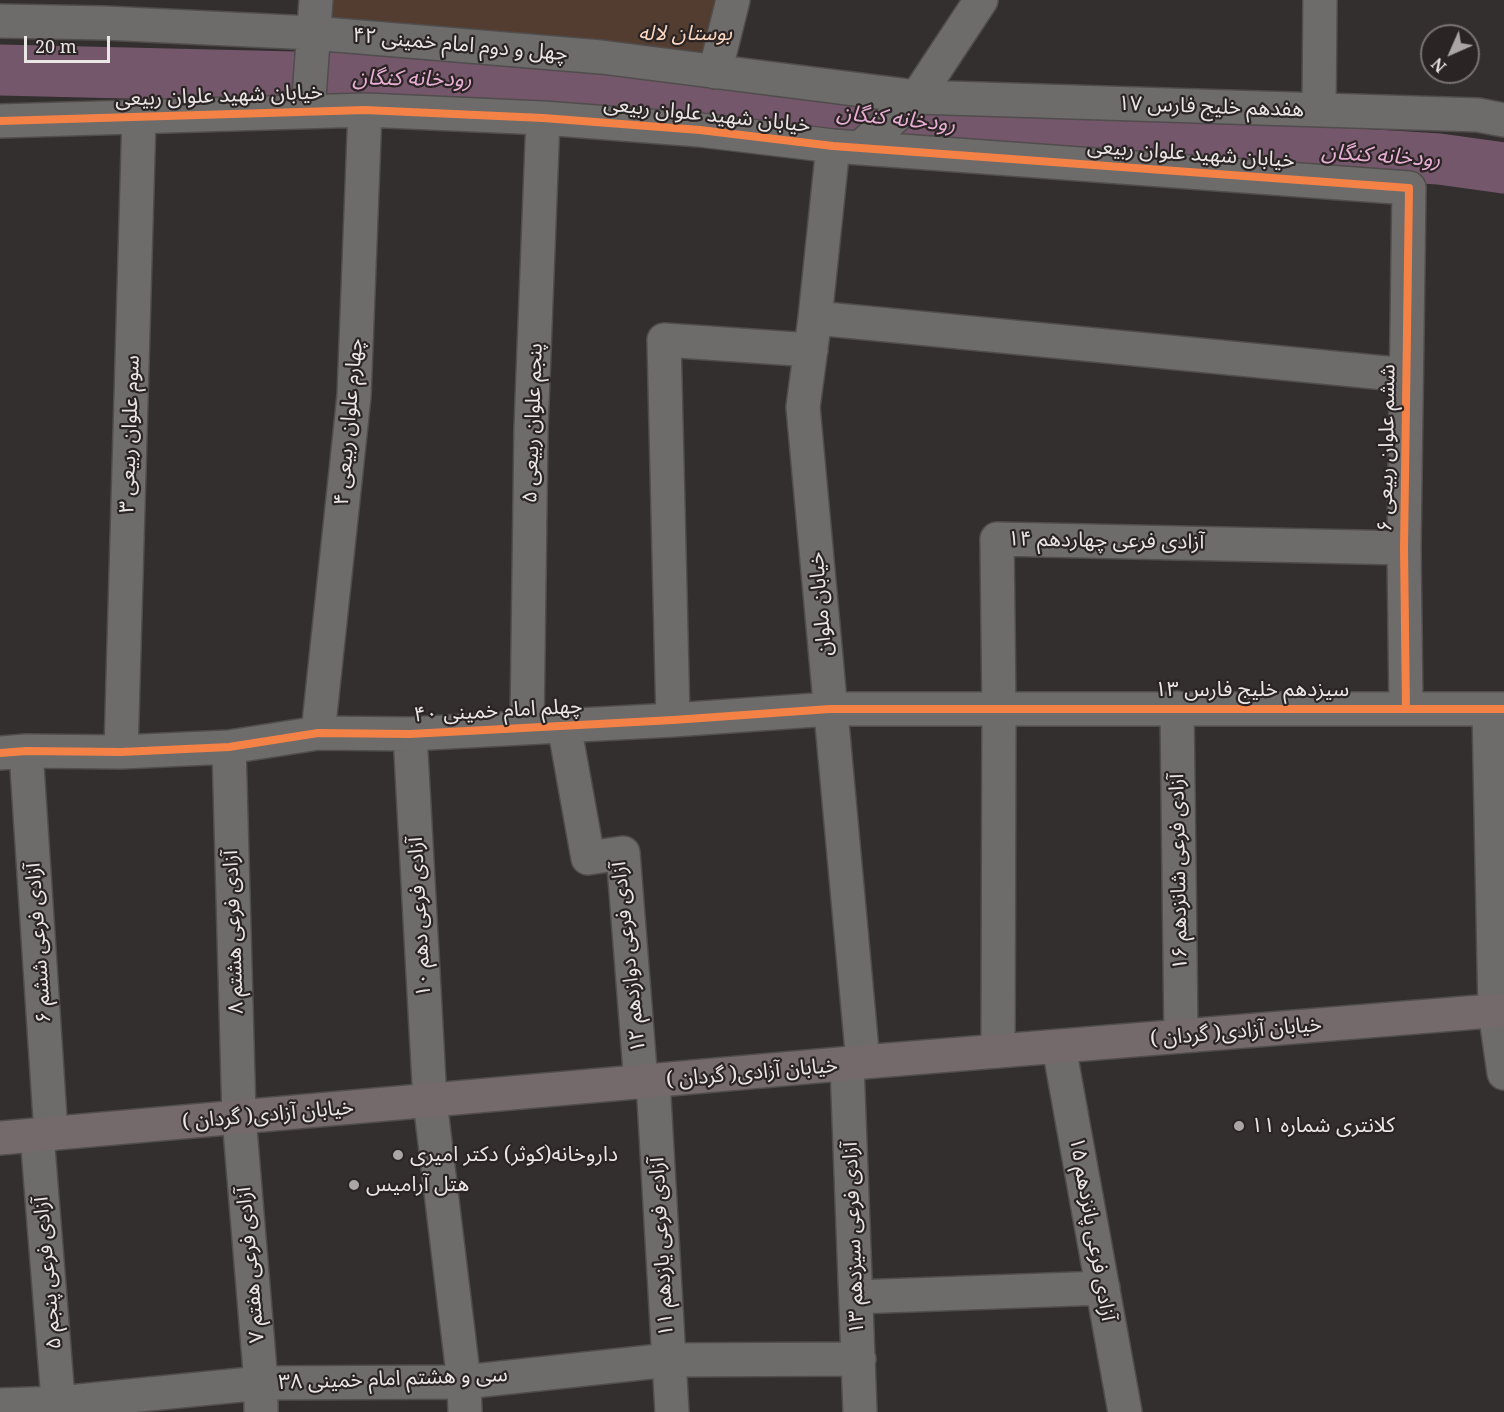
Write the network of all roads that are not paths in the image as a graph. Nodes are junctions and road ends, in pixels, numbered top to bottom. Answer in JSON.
{"nodes":[{"id":1,"x":316,"y":0,"type":"edge"},
{"id":2,"x":733,"y":0,"type":"edge"},
{"id":3,"x":981,"y":0,"type":"edge"},
{"id":4,"x":1320,"y":0,"type":"edge"},
{"id":5,"x":107,"y":11,"type":"edge"},
{"id":6,"x":0,"y":21,"type":"edge"},
{"id":7,"x":312,"y":33,"type":"junction"},
{"id":8,"x":716,"y":72,"type":"junction"},
{"id":9,"x":917,"y":97,"type":"junction"},
{"id":10,"x":365,"y":110,"type":"junction"},
{"id":11,"x":1319,"y":110,"type":"junction"},
{"id":12,"x":308,"y":111,"type":"junction"},
{"id":13,"x":139,"y":116,"type":"junction"},
{"id":14,"x":543,"y":118,"type":"junction"},
{"id":15,"x":0,"y":120,"type":"edge"},
{"id":16,"x":1504,"y":120,"type":"edge"},
{"id":17,"x":847,"y":147,"type":"junction"},
{"id":18,"x":1409,"y":188,"type":"joint"},
{"id":19,"x":815,"y":318,"type":"junction"},
{"id":20,"x":811,"y":350,"type":"junction"},
{"id":21,"x":1406,"y":375,"type":"junction"},
{"id":22,"x":1404,"y":548,"type":"junction"},
{"id":23,"x":1176,"y":708,"type":"junction"},
{"id":24,"x":830,"y":709,"type":"junction"},
{"id":25,"x":999,"y":709,"type":"junction"},
{"id":26,"x":1406,"y":709,"type":"junction"},
{"id":27,"x":1496,"y":709,"type":"edge"},
{"id":28,"x":673,"y":720,"type":"junction"},
{"id":29,"x":564,"y":725,"type":"junction"},
{"id":30,"x":527,"y":727,"type":"junction"},
{"id":31,"x":318,"y":733,"type":"junction"},
{"id":32,"x":410,"y":734,"type":"junction"},
{"id":33,"x":229,"y":747,"type":"junction"},
{"id":34,"x":13,"y":752,"type":"edge"},
{"id":35,"x":121,"y":752,"type":"junction"},
{"id":36,"x":1500,"y":1010,"type":"edge"},
{"id":37,"x":1181,"y":1036,"type":"junction"},
{"id":38,"x":1059,"y":1047,"type":"junction"},
{"id":39,"x":998,"y":1051,"type":"junction"},
{"id":40,"x":855,"y":1063,"type":"junction"},
{"id":41,"x":1504,"y":1073,"type":"edge"},
{"id":42,"x":647,"y":1082,"type":"junction"},
{"id":43,"x":430,"y":1101,"type":"junction"},
{"id":44,"x":239,"y":1117,"type":"junction"},
{"id":45,"x":44,"y":1134,"type":"junction"},
{"id":46,"x":0,"y":1138,"type":"edge"},
{"id":47,"x":1103,"y":1288,"type":"junction"},
{"id":48,"x":856,"y":1296,"type":"junction"},
{"id":49,"x":859,"y":1359,"type":"junction"},
{"id":50,"x":669,"y":1360,"type":"junction"},
{"id":51,"x":261,"y":1397,"type":"edge"},
{"id":52,"x":464,"y":1397,"type":"edge"},
{"id":53,"x":0,"y":1405,"type":"edge"},
{"id":54,"x":59,"y":1408,"type":"edge"},
{"id":55,"x":672,"y":1412,"type":"edge"},
{"id":56,"x":860,"y":1412,"type":"edge"},
{"id":57,"x":1125,"y":1412,"type":"edge"}],
"edges":[{"from":1,"to":7,"type":"street"},
{"from":2,"to":8,"type":"street"},
{"from":3,"to":9,"type":"street"},
{"from":4,"to":11,"type":"street"},
{"from":5,"to":6,"type":"street","name":"چهل و دوم امام خمینی ۴۲"},
{"from":5,"to":7,"type":"street","name":"چهل و دوم امام خمینی ۴۲"},
{"from":7,"to":8,"type":"street","name":"چهل و دوم امام خمینی ۴۲"},
{"from":7,"to":12,"type":"street"},
{"from":8,"to":9,"type":"street","name":"چهل و دوم امام خمینی ۴۲"},
{"from":9,"to":11,"type":"street","name":"هفدهم خلیج فارس ۱۷"},
{"from":9,"to":17,"type":"street"},
{"from":10,"to":12,"type":"street","name":"خیابان شهید علوان ربیعی"},
{"from":10,"to":14,"type":"street","name":"خیابان شهید علوان ربیعی"},
{"from":10,"to":31,"type":"street","name":"چهارم علوان ربیعی ۴"},
{"from":11,"to":16,"type":"street","name":"هفدهم خلیج فارس ۱۷"},
{"from":12,"to":13,"type":"street","name":"خیابان شهید علوان ربیعی"},
{"from":13,"to":15,"type":"street","name":"خیابان شهید علوان ربیعی"},
{"from":13,"to":35,"type":"street","name":"سوم علوان ربیعی ۳"},
{"from":14,"to":17,"type":"street","name":"خیابان شهید علوان ربیعی"},
{"from":14,"to":30,"type":"street","name":"پنجم علوان ربیعی ۵"},
{"from":17,"to":18,"type":"street","name":"خیابان شهید علوان ربیعی"},
{"from":17,"to":19,"type":"street","name":"خیابان ملوان"},
{"from":18,"to":21,"type":"street","name":"ششم علوان ربیعی ۶"},
{"from":19,"to":20,"type":"street","name":"خیابان ملوان"},
{"from":19,"to":21,"type":"street"},
{"from":20,"to":24,"type":"street","name":"خیابان ملوان"},
{"from":20,"to":28,"type":"street"},
{"from":21,"to":22,"type":"street","name":"ششم علوان ربیعی ۶"},
{"from":22,"to":25,"type":"street","name":"آزادی فرعی چهاردهم ۱۴"},
{"from":22,"to":26,"type":"street","name":"ششم علوان ربیعی ۶"},
{"from":23,"to":25,"type":"street","name":"سیزدهم خلیج فارس ۱۳"},
{"from":23,"to":26,"type":"street","name":"سیزدهم خلیج فارس ۱۳"},
{"from":23,"to":37,"type":"street","name":"آزادی فرعی شانزدهم ۱۶"},
{"from":24,"to":25,"type":"street","name":"چهلم امام خمینی ۴۰"},
{"from":24,"to":28,"type":"street","name":"چهلم امام خمینی ۴۰"},
{"from":24,"to":40,"type":"street","name":"خیابان ملوان"},
{"from":25,"to":39,"type":"street","name":"آزادی فرعی چهاردهم ۱۴"},
{"from":26,"to":27,"type":"street","name":"سیزدهم خلیج فارس ۱۳"},
{"from":27,"to":36,"type":"street"},
{"from":28,"to":29,"type":"street","name":"چهلم امام خمینی ۴۰"},
{"from":29,"to":30,"type":"street","name":"چهلم امام خمینی ۴۰"},
{"from":29,"to":42,"type":"street","name":"آزادی فرعی دوازدهم ۱۲"},
{"from":30,"to":32,"type":"street","name":"چهلم امام خمینی ۴۰"},
{"from":31,"to":32,"type":"street","name":"چهلم امام خمینی ۴۰"},
{"from":31,"to":33,"type":"street","name":"چهلم امام خمینی ۴۰"},
{"from":32,"to":43,"type":"street","name":"آزادی فرعی دهم ۱۰"},
{"from":33,"to":35,"type":"street","name":"چهلم امام خمینی ۴۰"},
{"from":33,"to":44,"type":"street","name":"آزادی فرعی هشتم ۸"},
{"from":34,"to":35,"type":"street","name":"چهلم امام خمینی ۴۰"},
{"from":34,"to":45,"type":"street","name":"آزادی فرعی ششم ۶"},
{"from":36,"to":37,"type":"main road","name":"خیابان آزادی( گردان )"},
{"from":36,"to":41,"type":"street"},
{"from":37,"to":38,"type":"main road","name":"خیابان آزادی( گردان )"},
{"from":38,"to":39,"type":"main road","name":"خیابان آزادی( گردان )"},
{"from":38,"to":47,"type":"street","name":"آزادی فرعی پانزدهم ۱۵"},
{"from":39,"to":40,"type":"main road","name":"خیابان آزادی( گردان )"},
{"from":40,"to":42,"type":"main road","name":"خیابان آزادی( گردان )"},
{"from":40,"to":48,"type":"street","name":"آزادی فرعی سیزدهم ۱۳"},
{"from":42,"to":43,"type":"main road","name":"خیابان آزادی( گردان )"},
{"from":42,"to":50,"type":"street","name":"آزادی فرعی یازدهم ۱۱"},
{"from":43,"to":44,"type":"main road","name":"خیابان آزادی( گردان )"},
{"from":43,"to":52,"type":"street","name":"آزادی فرعی دهم ۱۰"},
{"from":44,"to":45,"type":"main road","name":"خیابان آزادی( گردان )"},
{"from":44,"to":51,"type":"street","name":"آزادی فرعی هفتم ۷"},
{"from":45,"to":46,"type":"main road","name":"خیابان آزادی( گردان )"},
{"from":45,"to":54,"type":"street","name":"آزادی فرعی پنجم ۵"},
{"from":47,"to":48,"type":"street"},
{"from":47,"to":57,"type":"street","name":"آزادی فرعی پانزدهم ۱۵"},
{"from":48,"to":49,"type":"street","name":"آزادی فرعی سیزدهم ۱۳"},
{"from":49,"to":50,"type":"street","name":"سی و هشتم امام خمینی ۳۸"},
{"from":49,"to":56,"type":"street","name":"آزادی فرعی سیزدهم ۱۳"},
{"from":50,"to":52,"type":"street","name":"سی و هشتم امام خمینی ۳۸"},
{"from":50,"to":55,"type":"street","name":"آزادی فرعی یازدهم ۱۱"},
{"from":51,"to":52,"type":"street","name":"سی و هشتم امام خمینی ۳۸"},
{"from":51,"to":54,"type":"street","name":"سی و هشتم امام خمینی ۳۸"},
{"from":53,"to":54,"type":"street","name":"سی و هشتم امام خمینی ۳۸"}]}
